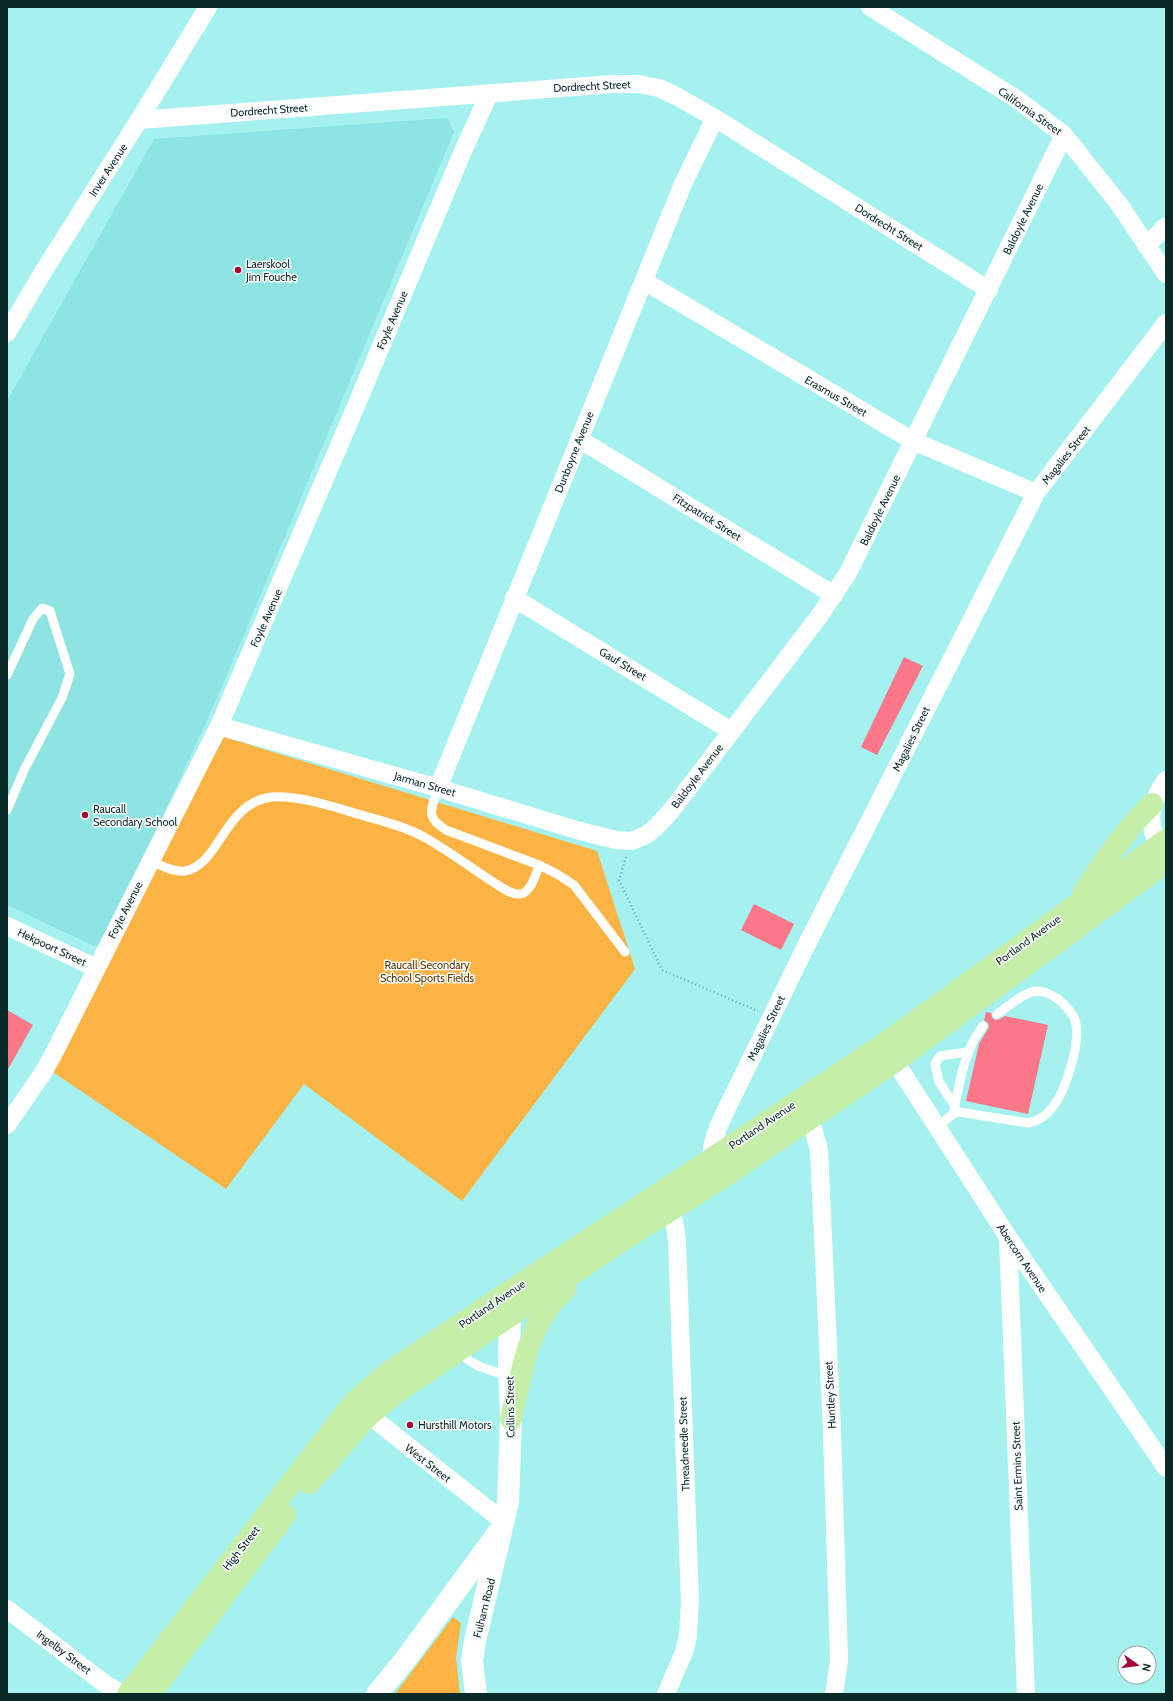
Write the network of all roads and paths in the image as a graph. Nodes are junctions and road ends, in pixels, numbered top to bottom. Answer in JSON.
{"nodes":[{"id":1,"x":208,"y":7,"type":"edge"},
{"id":2,"x":870,"y":7,"type":"edge"},
{"id":3,"x":488,"y":94,"type":"junction"},
{"id":4,"x":714,"y":118,"type":"junction"},
{"id":5,"x":139,"y":120,"type":"junction"},
{"id":6,"x":1064,"y":135,"type":"junction"},
{"id":7,"x":1166,"y":226,"type":"edge"},
{"id":8,"x":1146,"y":246,"type":"junction"},
{"id":9,"x":1166,"y":274,"type":"edge"},
{"id":10,"x":644,"y":281,"type":"junction"},
{"id":11,"x":989,"y":290,"type":"junction"},
{"id":12,"x":1166,"y":323,"type":"edge"},
{"id":13,"x":7,"y":333,"type":"edge"},
{"id":14,"x":580,"y":439,"type":"junction"},
{"id":15,"x":913,"y":441,"type":"junction"},
{"id":16,"x":1036,"y":493,"type":"junction"},
{"id":17,"x":834,"y":595,"type":"junction"},
{"id":18,"x":514,"y":598,"type":"junction"},
{"id":19,"x":7,"y":675,"type":"edge"},
{"id":20,"x":219,"y":726,"type":"junction"},
{"id":21,"x":731,"y":731,"type":"junction"},
{"id":22,"x":1166,"y":780,"type":"edge"},
{"id":23,"x":438,"y":788,"type":"junction"},
{"id":24,"x":1152,"y":804,"type":"junction"},
{"id":25,"x":7,"y":810,"type":"edge"},
{"id":26,"x":632,"y":841,"type":"junction"},
{"id":27,"x":1164,"y":852,"type":"edge"},
{"id":28,"x":150,"y":861,"type":"junction"},
{"id":29,"x":539,"y":865,"type":"junction"},
{"id":30,"x":1077,"y":904,"type":"junction"},
{"id":31,"x":7,"y":926,"type":"edge"},
{"id":32,"x":625,"y":952,"type":"dead end"},
{"id":33,"x":96,"y":968,"type":"junction"},
{"id":34,"x":997,"y":1014,"type":"dead end"},
{"id":35,"x":772,"y":1017,"type":"junction"},
{"id":36,"x":983,"y":1026,"type":"dead end"},
{"id":37,"x":967,"y":1052,"type":"junction"},
{"id":38,"x":889,"y":1053,"type":"junction"},
{"id":39,"x":805,"y":1109,"type":"junction"},
{"id":40,"x":954,"y":1110,"type":"junction"},
{"id":41,"x":7,"y":1125,"type":"edge"},
{"id":42,"x":937,"y":1127,"type":"junction"},
{"id":43,"x":715,"y":1170,"type":"junction"},
{"id":44,"x":666,"y":1201,"type":"junction"},
{"id":45,"x":1008,"y":1237,"type":"junction"},
{"id":46,"x":615,"y":1245,"type":"junction"},
{"id":47,"x":510,"y":1291,"type":"junction"},
{"id":48,"x":510,"y":1316,"type":"junction"},
{"id":49,"x":452,"y":1343,"type":"junction"},
{"id":50,"x":509,"y":1376,"type":"junction"},
{"id":51,"x":360,"y":1409,"type":"junction"},
{"id":52,"x":511,"y":1419,"type":"junction"},
{"id":53,"x":1166,"y":1468,"type":"edge"},
{"id":54,"x":502,"y":1526,"type":"junction"},
{"id":55,"x":7,"y":1608,"type":"edge"},
{"id":56,"x":123,"y":1694,"type":"edge"},
{"id":57,"x":128,"y":1694,"type":"edge"},
{"id":58,"x":150,"y":1694,"type":"edge"},
{"id":59,"x":377,"y":1694,"type":"edge"},
{"id":60,"x":476,"y":1694,"type":"edge"},
{"id":61,"x":666,"y":1694,"type":"edge"},
{"id":62,"x":834,"y":1694,"type":"edge"},
{"id":63,"x":1026,"y":1694,"type":"edge"}],
"edges":[{"from":1,"to":5,"type":"street","name":"Inver Avenue"},
{"from":2,"to":6,"type":"street","name":"California Street"},
{"from":3,"to":4,"type":"street","name":"Dordrecht Street"},
{"from":3,"to":5,"type":"street","name":"Dordrecht Street"},
{"from":3,"to":20,"type":"street","name":"Foyle Avenue"},
{"from":4,"to":10,"type":"street","name":"Dunboyne Avenue"},
{"from":4,"to":11,"type":"street","name":"Dordrecht Street"},
{"from":5,"to":13,"type":"street","name":"Inver Avenue"},
{"from":6,"to":8,"type":"street","name":"California Street"},
{"from":6,"to":11,"type":"street","name":"Baldoyle Avenue"},
{"from":7,"to":8,"type":"street"},
{"from":8,"to":9,"type":"street","name":"California Street"},
{"from":10,"to":14,"type":"street","name":"Dunboyne Avenue"},
{"from":10,"to":15,"type":"street","name":"Erasmus Street"},
{"from":11,"to":15,"type":"street","name":"Baldoyle Avenue"},
{"from":12,"to":16,"type":"street","name":"Magalies Street"},
{"from":14,"to":17,"type":"street","name":"Fitzpatrick Street"},
{"from":14,"to":18,"type":"street","name":"Dunboyne Avenue"},
{"from":15,"to":16,"type":"street","name":"Erasmus Street"},
{"from":15,"to":17,"type":"street","name":"Baldoyle Avenue"},
{"from":16,"to":35,"type":"street","name":"Magalies Street"},
{"from":17,"to":21,"type":"street","name":"Baldoyle Avenue"},
{"from":18,"to":21,"type":"street","name":"Gauf Street"},
{"from":18,"to":23,"type":"street","name":"Dunboyne Avenue"},
{"from":19,"to":25,"type":"lane"},
{"from":20,"to":23,"type":"street","name":"Jarman Street"},
{"from":20,"to":28,"type":"street","name":"Foyle Avenue"},
{"from":21,"to":26,"type":"street","name":"Baldoyle Avenue"},
{"from":22,"to":24,"type":"street"},
{"from":23,"to":26,"type":"street","name":"Jarman Street"},
{"from":23,"to":29,"type":"lane"},
{"from":24,"to":27,"type":"street"},
{"from":24,"to":30,"type":"main road"},
{"from":26,"to":35,"type":"path"},
{"from":27,"to":30,"type":"main road","name":"Portland Avenue"},
{"from":27,"to":38,"type":"main road","name":"Portland Avenue"},
{"from":28,"to":29,"type":"lane"},
{"from":28,"to":33,"type":"street","name":"Foyle Avenue"},
{"from":29,"to":32,"type":"lane"},
{"from":30,"to":38,"type":"main road","name":"Portland Avenue"},
{"from":31,"to":33,"type":"street","name":"Hekpoort Street"},
{"from":33,"to":41,"type":"street","name":"Foyle Avenue"},
{"from":34,"to":40,"type":"lane"},
{"from":35,"to":43,"type":"street","name":"Magalies Street"},
{"from":36,"to":37,"type":"lane"},
{"from":37,"to":40,"type":"lane"},
{"from":37,"to":40,"type":"lane"},
{"from":38,"to":39,"type":"main road","name":"Portland Avenue"},
{"from":38,"to":42,"type":"street","name":"Abercorn Avenue"},
{"from":39,"to":43,"type":"main road","name":"Portland Avenue"},
{"from":39,"to":62,"type":"street","name":"Huntley Street"},
{"from":40,"to":42,"type":"lane"},
{"from":42,"to":45,"type":"street","name":"Abercorn Avenue"},
{"from":43,"to":44,"type":"main road","name":"Portland Avenue"},
{"from":44,"to":46,"type":"main road","name":"Portland Avenue"},
{"from":44,"to":47,"type":"main road","name":"Portland Avenue"},
{"from":44,"to":61,"type":"street","name":"Threadneedle Street"},
{"from":45,"to":53,"type":"street","name":"Abercorn Avenue"},
{"from":45,"to":63,"type":"street","name":"Saint Ermins Street"},
{"from":46,"to":48,"type":"main road","name":"Portland Avenue"},
{"from":46,"to":52,"type":"main road"},
{"from":47,"to":48,"type":"street","name":"Collins Street"},
{"from":47,"to":49,"type":"main road","name":"Portland Avenue"},
{"from":48,"to":49,"type":"main road","name":"Portland Avenue"},
{"from":48,"to":50,"type":"street","name":"Collins Street"},
{"from":49,"to":50,"type":"lane"},
{"from":49,"to":51,"type":"main road","name":"Portland Avenue"},
{"from":50,"to":52,"type":"street","name":"Collins Street"},
{"from":51,"to":54,"type":"street","name":"West Street"},
{"from":51,"to":57,"type":"main road","name":"High Street"},
{"from":51,"to":58,"type":"main road","name":"High Street"},
{"from":52,"to":54,"type":"street","name":"Collins Street"},
{"from":54,"to":59,"type":"street","name":"Collins Street"},
{"from":54,"to":60,"type":"street","name":"Fulham Road"},
{"from":55,"to":56,"type":"street","name":"Ingelby Street"}]}
